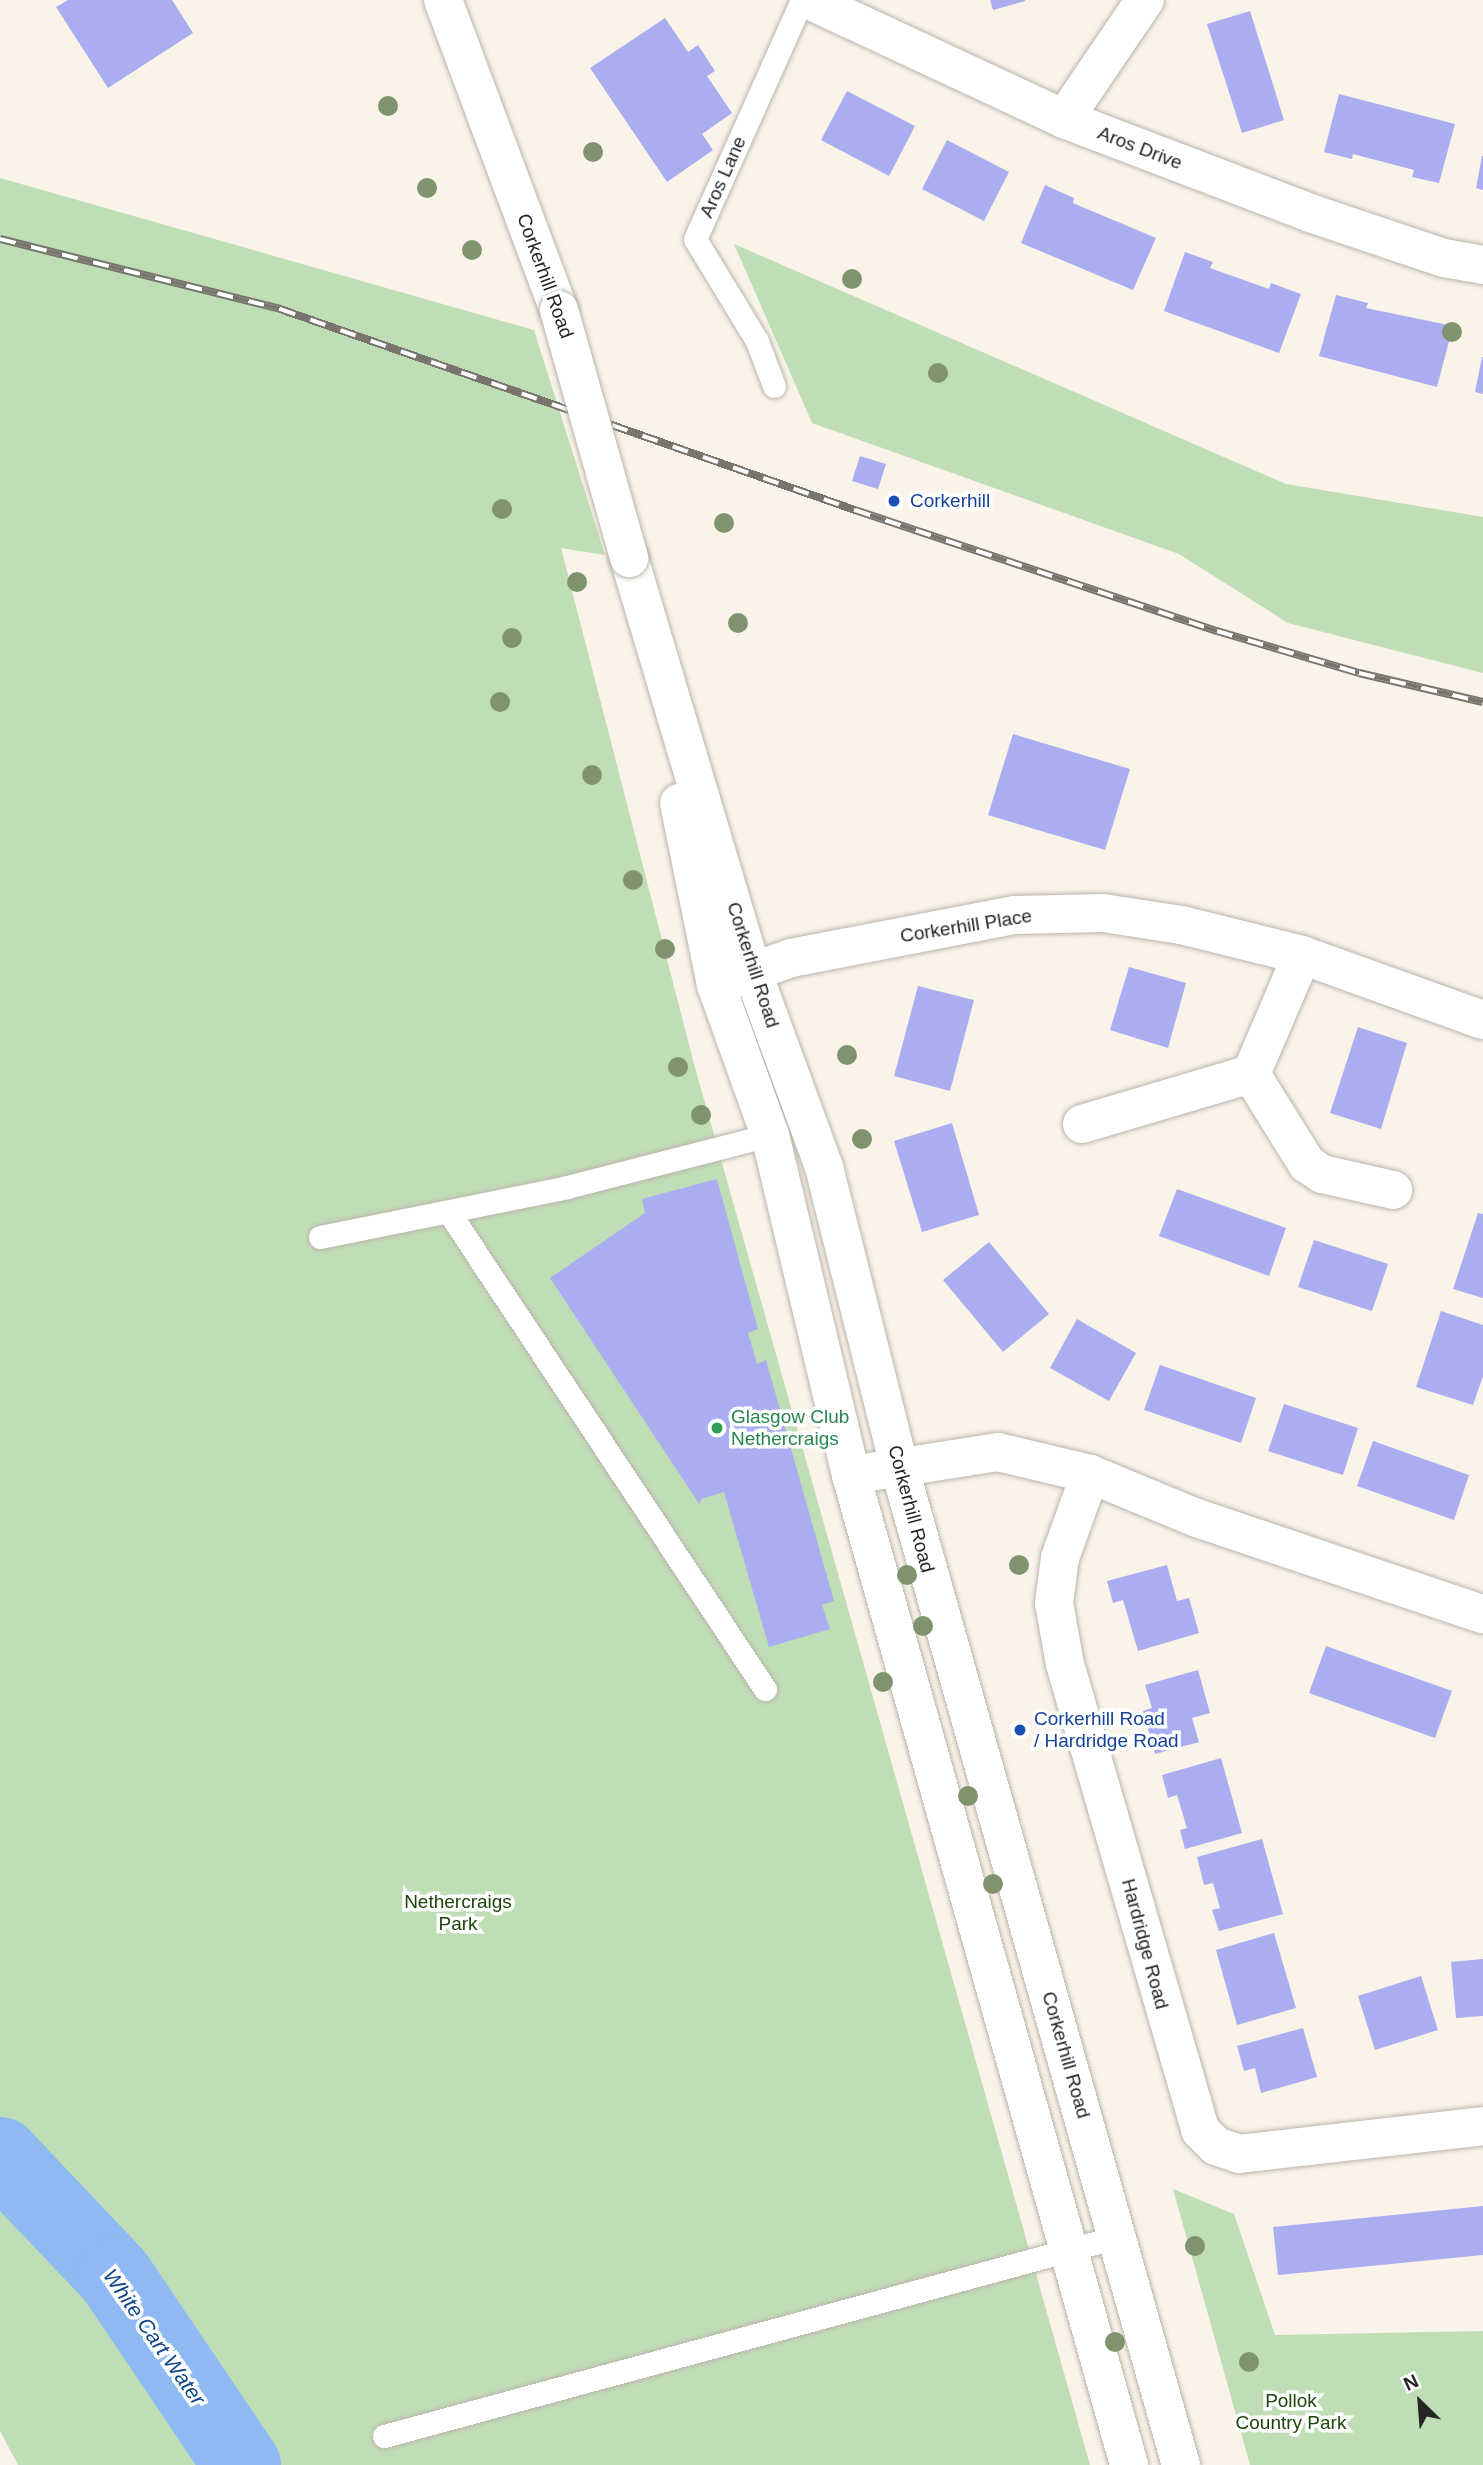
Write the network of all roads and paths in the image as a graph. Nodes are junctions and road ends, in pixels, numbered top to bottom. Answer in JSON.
{"nodes":[{"id":1,"x":443,"y":0,"type":"edge"},
{"id":2,"x":802,"y":0,"type":"edge"},
{"id":3,"x":809,"y":0,"type":"edge"},
{"id":4,"x":1145,"y":0,"type":"edge"},
{"id":5,"x":1064,"y":119,"type":"junction"},
{"id":6,"x":1483,"y":265,"type":"edge"},
{"id":7,"x":774,"y":386,"type":"dead end"},
{"id":8,"x":629,"y":558,"type":"junction"},
{"id":9,"x":1302,"y":955,"type":"junction"},
{"id":10,"x":753,"y":973,"type":"junction"},
{"id":11,"x":716,"y":985,"type":"junction"},
{"id":12,"x":1483,"y":1020,"type":"edge"},
{"id":13,"x":1251,"y":1074,"type":"junction"},
{"id":14,"x":1082,"y":1124,"type":"dead end"},
{"id":15,"x":770,"y":1135,"type":"junction"},
{"id":16,"x":1393,"y":1190,"type":"dead end"},
{"id":17,"x":450,"y":1214,"type":"junction"},
{"id":18,"x":320,"y":1237,"type":"dead end"},
{"id":19,"x":899,"y":1466,"type":"junction"},
{"id":20,"x":1090,"y":1474,"type":"junction"},
{"id":21,"x":851,"y":1475,"type":"junction"},
{"id":22,"x":1483,"y":1614,"type":"edge"},
{"id":23,"x":765,"y":1689,"type":"dead end"},
{"id":24,"x":1483,"y":2126,"type":"edge"},
{"id":25,"x":1117,"y":2237,"type":"junction"},
{"id":26,"x":1068,"y":2248,"type":"junction"},
{"id":27,"x":384,"y":2436,"type":"dead end"},
{"id":28,"x":1129,"y":2465,"type":"edge"},
{"id":29,"x":1181,"y":2465,"type":"edge"}],
"edges":[{"from":1,"to":8,"type":"street","name":"Corkerhill Road","bridge":true},
{"from":2,"to":7,"type":"lane","name":"Aros Lane"},
{"from":3,"to":5,"type":"street","name":"Aros Drive"},
{"from":4,"to":5,"type":"street"},
{"from":5,"to":6,"type":"street","name":"Aros Drive"},
{"from":8,"to":10,"type":"street","name":"Corkerhill Road"},
{"from":8,"to":11,"type":"street","name":"Corkerhill Road"},
{"from":9,"to":10,"type":"street","name":"Corkerhill Place"},
{"from":9,"to":12,"type":"street","name":"Corkerhill Place"},
{"from":9,"to":13,"type":"street"},
{"from":10,"to":11,"type":"street","name":"Corkerhill Place"},
{"from":10,"to":19,"type":"street","name":"Corkerhill Road"},
{"from":11,"to":15,"type":"street","name":"Corkerhill Road"},
{"from":13,"to":14,"type":"street"},
{"from":13,"to":16,"type":"street"},
{"from":15,"to":17,"type":"lane"},
{"from":15,"to":21,"type":"street","name":"Corkerhill Road"},
{"from":17,"to":18,"type":"lane"},
{"from":17,"to":23,"type":"lane"},
{"from":19,"to":20,"type":"street"},
{"from":19,"to":21,"type":"street"},
{"from":19,"to":25,"type":"street","name":"Corkerhill Road"},
{"from":20,"to":22,"type":"street"},
{"from":20,"to":24,"type":"street","name":"Hardridge Road"},
{"from":21,"to":26,"type":"street","name":"Corkerhill Road"},
{"from":25,"to":26,"type":"lane"},
{"from":25,"to":29,"type":"street","name":"Corkerhill Road"},
{"from":26,"to":27,"type":"lane"},
{"from":26,"to":28,"type":"street","name":"Corkerhill Road"}]}
